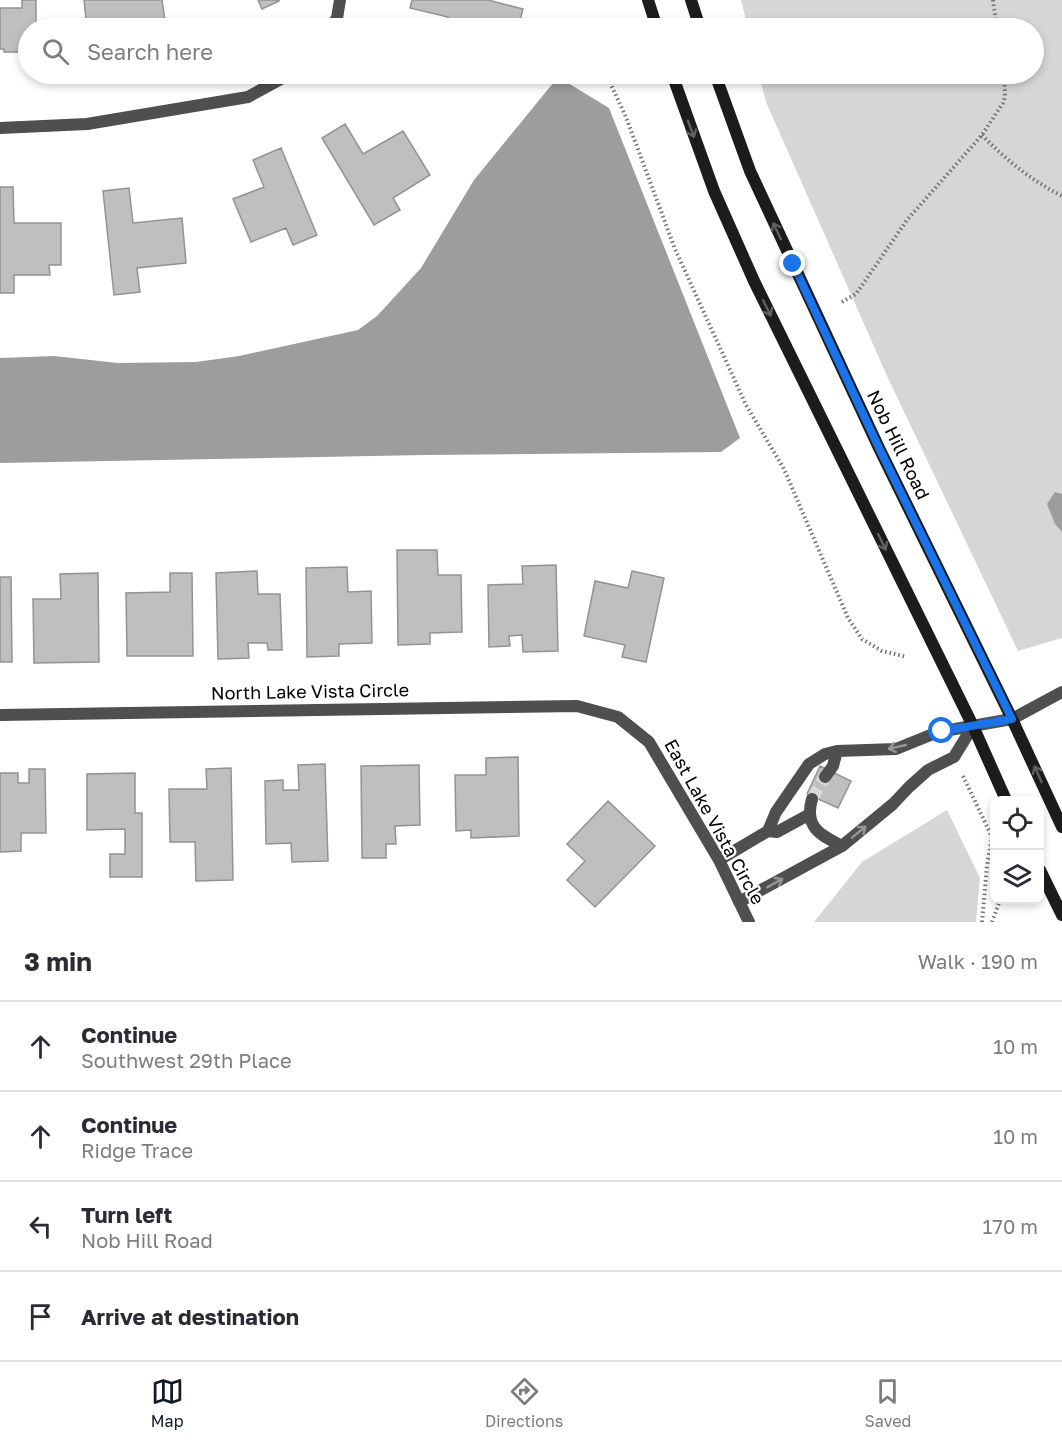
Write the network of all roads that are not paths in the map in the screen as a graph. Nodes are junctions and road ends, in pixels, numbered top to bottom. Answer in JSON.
{"nodes":[{"id":1,"x":340,"y":0,"type":"edge"},
{"id":2,"x":648,"y":0,"type":"edge"},
{"id":3,"x":691,"y":0,"type":"edge"},
{"id":4,"x":337,"y":18,"type":"edge"},
{"id":5,"x":654,"y":18,"type":"edge"},
{"id":6,"x":697,"y":18,"type":"edge"},
{"id":7,"x":272,"y":84,"type":"edge"},
{"id":8,"x":676,"y":84,"type":"edge"},
{"id":9,"x":719,"y":84,"type":"edge"},
{"id":10,"x":0,"y":128,"type":"edge"},
{"id":11,"x":1062,"y":692,"type":"edge"},
{"id":12,"x":0,"y":715,"type":"edge"},
{"id":13,"x":618,"y":717,"type":"joint"},
{"id":14,"x":1012,"y":719,"type":"junction"},
{"id":15,"x":973,"y":726,"type":"junction"},
{"id":16,"x":837,"y":751,"type":"junction"},
{"id":17,"x":825,"y":777,"type":"tunnel mouth"},
{"id":18,"x":1004,"y":796,"type":"edge"},
{"id":19,"x":812,"y":799,"type":"tunnel mouth"},
{"id":20,"x":810,"y":814,"type":"junction"},
{"id":21,"x":1062,"y":827,"type":"edge"},
{"id":22,"x":768,"y":831,"type":"junction"},
{"id":23,"x":842,"y":846,"type":"junction"},
{"id":24,"x":719,"y":860,"type":"junction"},
{"id":25,"x":1044,"y":878,"type":"edge"},
{"id":26,"x":739,"y":902,"type":"junction"},
{"id":27,"x":1062,"y":915,"type":"edge"},
{"id":28,"x":749,"y":922,"type":"edge"}],
"edges":[{"from":1,"to":4,"type":"street"},
{"from":2,"to":5,"type":"main road"},
{"from":3,"to":6,"type":"main road"},
{"from":7,"to":10,"type":"street"},
{"from":8,"to":15,"type":"main road","one_way":true},
{"from":14,"to":9,"type":"main road","name":"Nob Hill Road","one_way":true},
{"from":11,"to":14,"type":"street"},
{"from":12,"to":13,"type":"street","name":"North Lake Vista Circle"},
{"from":13,"to":24,"type":"street","name":"East Lake Vista Circle"},
{"from":14,"to":15,"type":"street"},
{"from":21,"to":14,"type":"main road","name":"Nob Hill Road","one_way":true},
{"from":15,"to":16,"type":"street","one_way":true},
{"from":15,"to":18,"type":"main road"},
{"from":23,"to":15,"type":"street","one_way":true},
{"from":16,"to":17,"type":"street"},
{"from":16,"to":22,"type":"street"},
{"from":19,"to":20,"type":"street"},
{"from":20,"to":22,"type":"street"},
{"from":20,"to":23,"type":"street"},
{"from":22,"to":24,"type":"street"},
{"from":26,"to":23,"type":"street","one_way":true},
{"from":24,"to":26,"type":"street","name":"East Lake Vista Circle"},
{"from":25,"to":27,"type":"main road"},
{"from":26,"to":28,"type":"street","name":"East Lake Vista Circle"}]}
